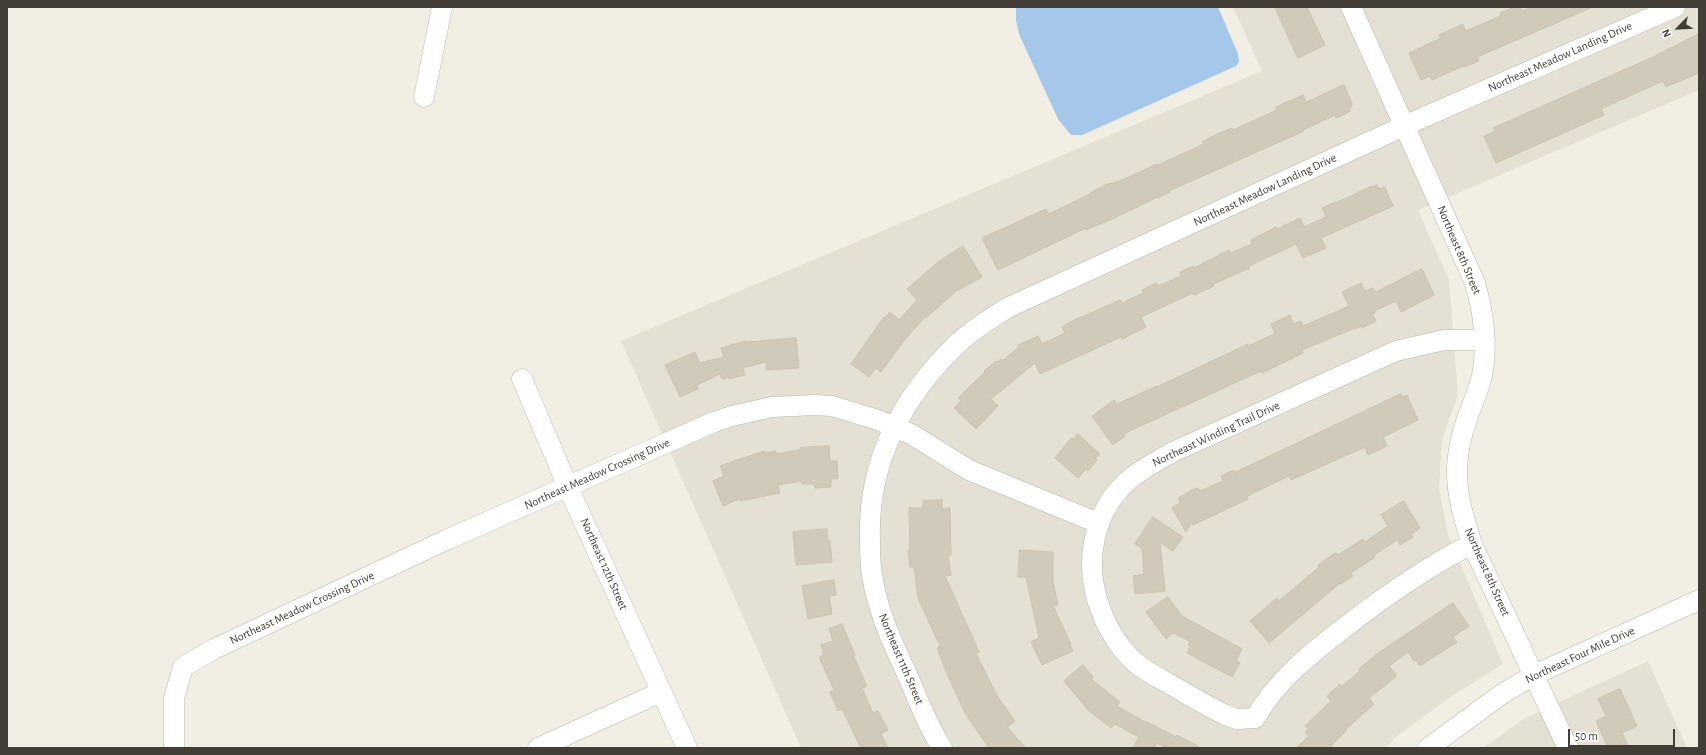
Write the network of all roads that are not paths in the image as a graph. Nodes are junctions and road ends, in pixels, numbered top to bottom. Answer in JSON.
{"nodes":[{"id":1,"x":442,"y":7,"type":"edge"},
{"id":2,"x":1351,"y":7,"type":"edge"},
{"id":3,"x":1675,"y":7,"type":"edge"},
{"id":4,"x":424,"y":97,"type":"dead end"},
{"id":5,"x":1404,"y":126,"type":"junction"},
{"id":6,"x":1485,"y":340,"type":"junction"},
{"id":7,"x":522,"y":379,"type":"dead end"},
{"id":8,"x":894,"y":426,"type":"junction"},
{"id":9,"x":568,"y":487,"type":"junction"},
{"id":10,"x":1098,"y":523,"type":"junction"},
{"id":11,"x":1472,"y":544,"type":"junction"},
{"id":12,"x":1699,"y":600,"type":"edge"},
{"id":13,"x":1534,"y":674,"type":"junction"},
{"id":14,"x":661,"y":692,"type":"junction"},
{"id":15,"x":174,"y":748,"type":"edge"},
{"id":16,"x":538,"y":748,"type":"edge"},
{"id":17,"x":687,"y":748,"type":"edge"},
{"id":18,"x":942,"y":748,"type":"edge"},
{"id":19,"x":1428,"y":748,"type":"edge"},
{"id":20,"x":1568,"y":748,"type":"edge"}],
"edges":[{"from":1,"to":4,"type":"street"},
{"from":2,"to":5,"type":"street","name":"Northeast 8th Street"},
{"from":3,"to":5,"type":"street","name":"Northeast Meadow Landing Drive"},
{"from":5,"to":6,"type":"street","name":"Northeast 8th Street"},
{"from":5,"to":8,"type":"street","name":"Northeast Meadow Landing Drive"},
{"from":6,"to":10,"type":"street","name":"Northeast Winding Trail Drive"},
{"from":6,"to":11,"type":"street","name":"Northeast 8th Street"},
{"from":7,"to":9,"type":"street","name":"Northeast 12th Street"},
{"from":8,"to":9,"type":"street","name":"Northeast Meadow Crossing Drive"},
{"from":8,"to":10,"type":"street","name":"Northeast Meadow Crossing Drive"},
{"from":8,"to":18,"type":"street","name":"Northeast 11th Street"},
{"from":9,"to":14,"type":"street","name":"Northeast 12th Street"},
{"from":9,"to":15,"type":"street","name":"Northeast Meadow Crossing Drive"},
{"from":10,"to":11,"type":"street","name":"Northeast Winding Trail Drive"},
{"from":11,"to":13,"type":"street","name":"Northeast 8th Street"},
{"from":12,"to":13,"type":"street","name":"Northeast Four Mile Drive"},
{"from":13,"to":19,"type":"street","name":"Northeast Four Mile Drive"},
{"from":13,"to":20,"type":"street","name":"Northeast 8th Street"},
{"from":14,"to":16,"type":"street"},
{"from":14,"to":17,"type":"street","name":"Northeast 12th Street"}]}
